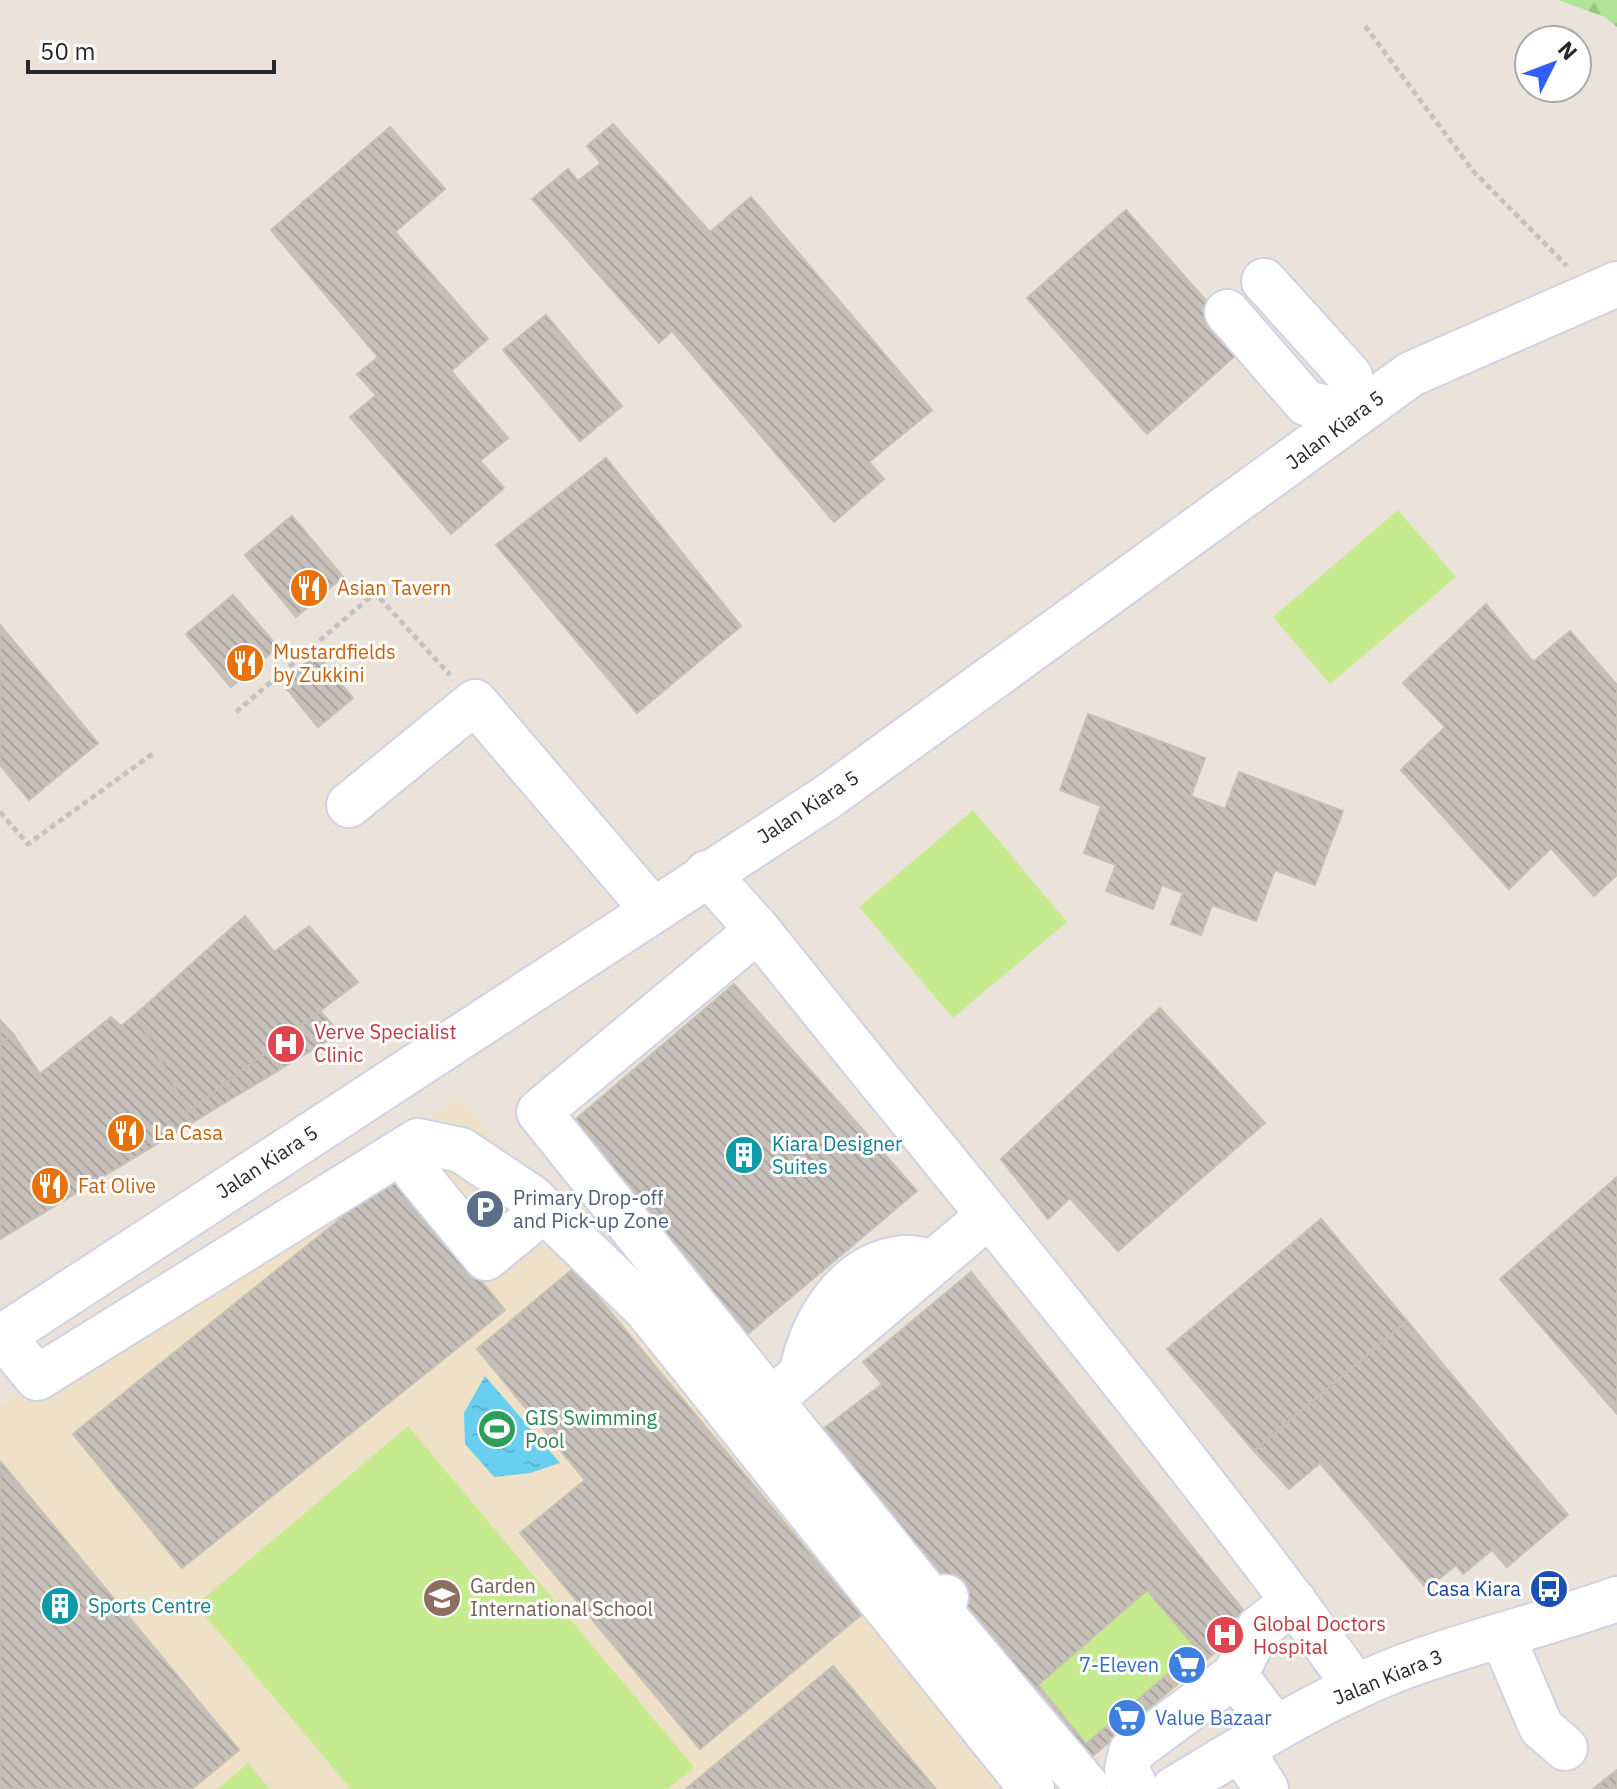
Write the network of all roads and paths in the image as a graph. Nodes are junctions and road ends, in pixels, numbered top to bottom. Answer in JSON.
{"nodes":[{"id":1,"x":1365,"y":26,"type":"dead end"},
{"id":2,"x":1264,"y":281,"type":"dead end"},
{"id":3,"x":1605,"y":288,"type":"edge"},
{"id":4,"x":1227,"y":312,"type":"dead end"},
{"id":5,"x":1353,"y":414,"type":"junction"},
{"id":6,"x":475,"y":702,"type":"junction"},
{"id":7,"x":236,"y":712,"type":"dead end"},
{"id":8,"x":155,"y":752,"type":"dead end"},
{"id":9,"x":349,"y":805,"type":"dead end"},
{"id":10,"x":0,"y":812,"type":"edge"},
{"id":11,"x":707,"y":873,"type":"junction"},
{"id":12,"x":652,"y":909,"type":"junction"},
{"id":13,"x":758,"y":930,"type":"junction"},
{"id":14,"x":418,"y":1141,"type":"junction"},
{"id":15,"x":544,"y":1210,"type":"junction"},
{"id":16,"x":987,"y":1217,"type":"junction"},
{"id":17,"x":1,"y":1337,"type":"edge"},
{"id":18,"x":786,"y":1387,"type":"junction"},
{"id":19,"x":1617,"y":1599,"type":"edge"},
{"id":20,"x":1294,"y":1601,"type":"junction"},
{"id":21,"x":1235,"y":1675,"type":"junction"},
{"id":22,"x":1356,"y":1687,"type":"junction"},
{"id":23,"x":1259,"y":1739,"type":"junction"},
{"id":24,"x":1032,"y":1789,"type":"edge"},
{"id":25,"x":1089,"y":1789,"type":"edge"},
{"id":26,"x":1136,"y":1789,"type":"edge"},
{"id":27,"x":1174,"y":1789,"type":"edge"},
{"id":28,"x":1266,"y":1789,"type":"edge"}],
"edges":[{"from":1,"to":3,"type":"path"},
{"from":2,"to":5,"type":"street"},
{"from":3,"to":5,"type":"street","name":"Jalan Kiara 5"},
{"from":4,"to":5,"type":"street"},
{"from":5,"to":11,"type":"street","name":"Jalan Kiara 5"},
{"from":6,"to":7,"type":"path"},
{"from":6,"to":9,"type":"street"},
{"from":6,"to":12,"type":"street"},
{"from":8,"to":10,"type":"path"},
{"from":11,"to":12,"type":"street","name":"Jalan Kiara 5"},
{"from":11,"to":13,"type":"street"},
{"from":12,"to":17,"type":"street","name":"Jalan Kiara 5"},
{"from":13,"to":16,"type":"street"},
{"from":13,"to":18,"type":"street"},
{"from":14,"to":15,"type":"street"},
{"from":14,"to":15,"type":"street"},
{"from":14,"to":17,"type":"street"},
{"from":15,"to":24,"type":"street"},
{"from":16,"to":18,"type":"street"},
{"from":16,"to":20,"type":"street"},
{"from":18,"to":25,"type":"street"},
{"from":19,"to":22,"type":"street","name":"Jalan Kiara 3"},
{"from":20,"to":21,"type":"street"},
{"from":20,"to":22,"type":"street"},
{"from":21,"to":23,"type":"street"},
{"from":21,"to":26,"type":"street"},
{"from":22,"to":23,"type":"street","name":"Jalan Kiara 3"},
{"from":23,"to":27,"type":"street","name":"Jalan Kiara 3"},
{"from":23,"to":28,"type":"street"}]}
